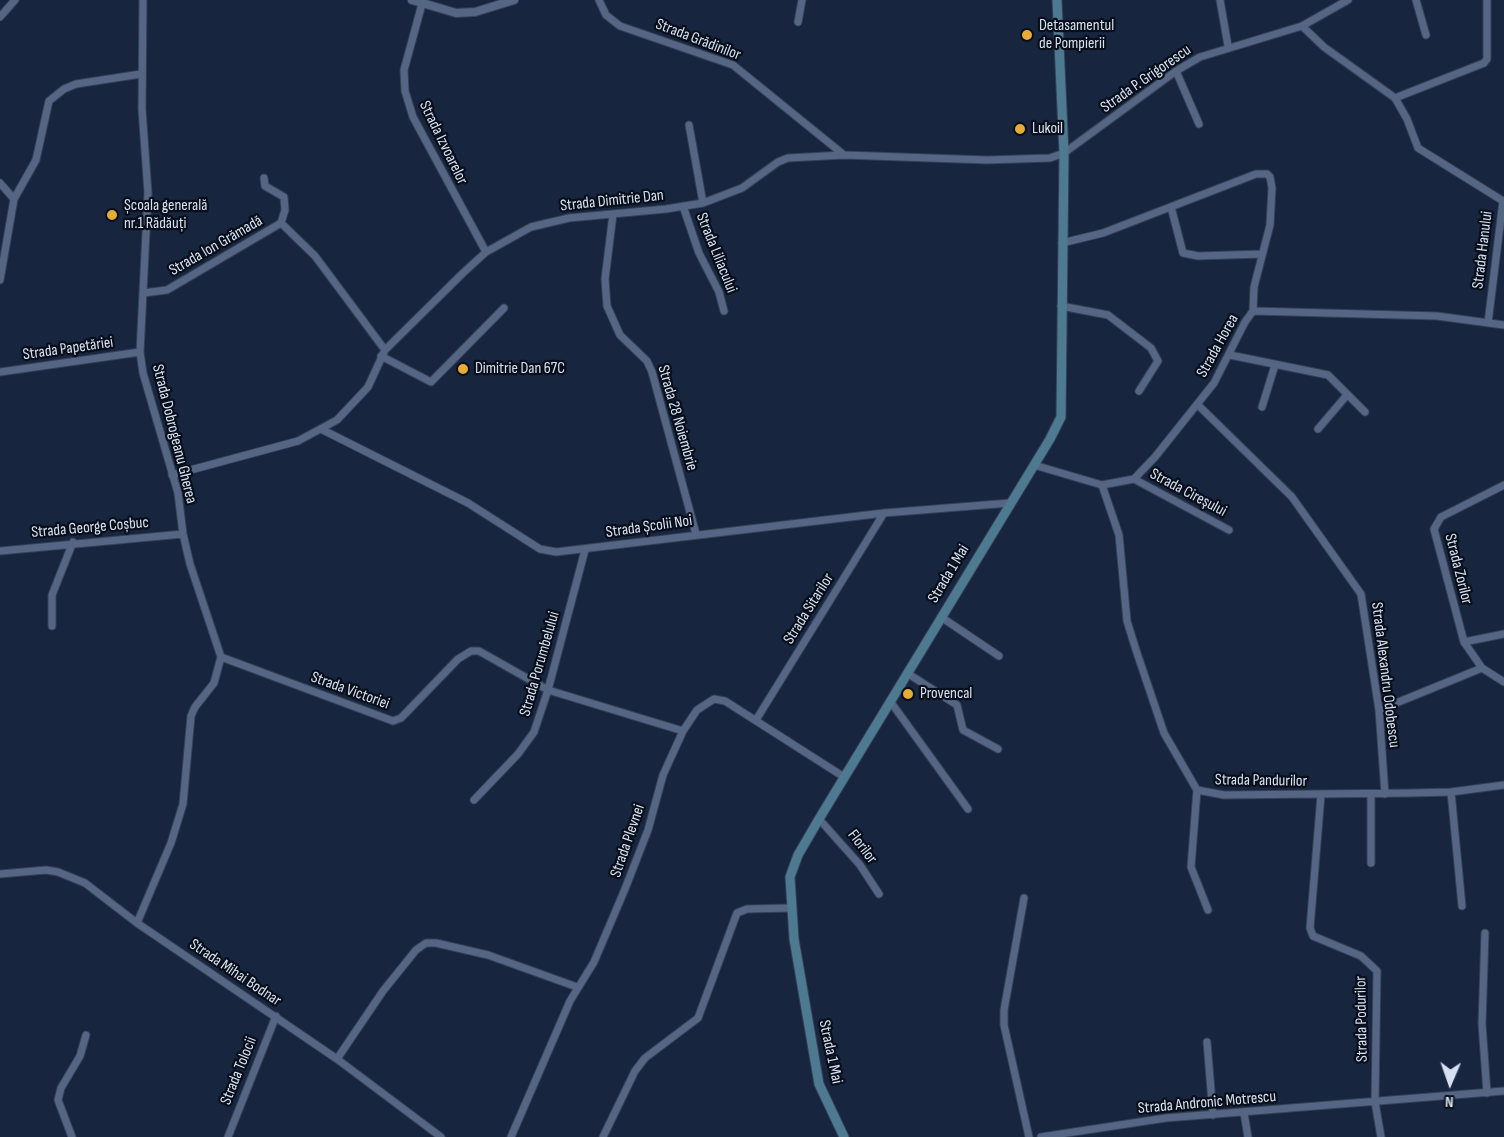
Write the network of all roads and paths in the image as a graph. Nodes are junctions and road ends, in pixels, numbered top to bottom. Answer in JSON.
{"nodes":[{"id":1,"x":143,"y":0,"type":"edge"},
{"id":2,"x":412,"y":0,"type":"edge"},
{"id":3,"x":514,"y":0,"type":"edge"},
{"id":4,"x":599,"y":0,"type":"edge"},
{"id":5,"x":802,"y":0,"type":"edge"},
{"id":6,"x":1057,"y":0,"type":"edge"},
{"id":7,"x":1220,"y":0,"type":"edge"},
{"id":8,"x":1348,"y":0,"type":"edge"},
{"id":9,"x":1416,"y":0,"type":"edge"},
{"id":10,"x":1487,"y":0,"type":"edge"},
{"id":11,"x":11,"y":1,"type":"edge"},
{"id":12,"x":501,"y":2,"type":"edge"},
{"id":13,"x":422,"y":4,"type":"junction"},
{"id":14,"x":0,"y":17,"type":"edge"},
{"id":15,"x":798,"y":22,"type":"dead end"},
{"id":16,"x":1302,"y":26,"type":"junction"},
{"id":17,"x":1426,"y":35,"type":"dead end"},
{"id":18,"x":1228,"y":46,"type":"junction"},
{"id":19,"x":1176,"y":71,"type":"junction"},
{"id":20,"x":141,"y":74,"type":"junction"},
{"id":21,"x":1395,"y":98,"type":"junction"},
{"id":22,"x":1199,"y":124,"type":"dead end"},
{"id":23,"x":689,"y":125,"type":"dead end"},
{"id":24,"x":1064,"y":153,"type":"junction"},
{"id":25,"x":844,"y":155,"type":"junction"},
{"id":26,"x":264,"y":178,"type":"dead end"},
{"id":27,"x":0,"y":183,"type":"edge"},
{"id":28,"x":14,"y":199,"type":"junction"},
{"id":29,"x":1504,"y":201,"type":"edge"},
{"id":30,"x":704,"y":203,"type":"junction"},
{"id":31,"x":683,"y":206,"type":"junction"},
{"id":32,"x":1171,"y":207,"type":"junction"},
{"id":33,"x":613,"y":214,"type":"junction"},
{"id":34,"x":281,"y":223,"type":"junction"},
{"id":35,"x":1062,"y":243,"type":"junction"},
{"id":36,"x":486,"y":252,"type":"junction"},
{"id":37,"x":1262,"y":254,"type":"junction"},
{"id":38,"x":0,"y":280,"type":"edge"},
{"id":39,"x":143,"y":293,"type":"junction"},
{"id":40,"x":1061,"y":306,"type":"junction"},
{"id":41,"x":504,"y":308,"type":"dead end"},
{"id":42,"x":724,"y":311,"type":"dead end"},
{"id":43,"x":1253,"y":311,"type":"junction"},
{"id":44,"x":1488,"y":323,"type":"junction"},
{"id":45,"x":1504,"y":325,"type":"edge"},
{"id":46,"x":140,"y":352,"type":"junction"},
{"id":47,"x":383,"y":353,"type":"junction"},
{"id":48,"x":1230,"y":355,"type":"junction"},
{"id":49,"x":1275,"y":365,"type":"junction"},
{"id":50,"x":0,"y":372,"type":"edge"},
{"id":51,"x":1139,"y":391,"type":"dead end"},
{"id":52,"x":1347,"y":395,"type":"junction"},
{"id":53,"x":1198,"y":405,"type":"junction"},
{"id":54,"x":1262,"y":407,"type":"dead end"},
{"id":55,"x":1365,"y":412,"type":"dead end"},
{"id":56,"x":321,"y":429,"type":"junction"},
{"id":57,"x":1318,"y":429,"type":"dead end"},
{"id":58,"x":1034,"y":465,"type":"junction"},
{"id":59,"x":172,"y":475,"type":"junction"},
{"id":60,"x":1134,"y":479,"type":"junction"},
{"id":61,"x":1102,"y":485,"type":"junction"},
{"id":62,"x":1504,"y":485,"type":"edge"},
{"id":63,"x":1010,"y":502,"type":"junction"},
{"id":64,"x":884,"y":513,"type":"junction"},
{"id":65,"x":1229,"y":530,"type":"dead end"},
{"id":66,"x":183,"y":534,"type":"junction"},
{"id":67,"x":696,"y":534,"type":"junction"},
{"id":68,"x":73,"y":542,"type":"junction"},
{"id":69,"x":0,"y":550,"type":"edge"},
{"id":70,"x":585,"y":550,"type":"junction"},
{"id":71,"x":941,"y":616,"type":"junction"},
{"id":72,"x":52,"y":626,"type":"dead end"},
{"id":73,"x":1504,"y":634,"type":"edge"},
{"id":74,"x":1464,"y":642,"type":"junction"},
{"id":75,"x":999,"y":656,"type":"dead end"},
{"id":76,"x":221,"y":657,"type":"junction"},
{"id":77,"x":1482,"y":668,"type":"junction"},
{"id":78,"x":907,"y":673,"type":"junction"},
{"id":79,"x":1504,"y":682,"type":"edge"},
{"id":80,"x":548,"y":690,"type":"junction"},
{"id":81,"x":890,"y":701,"type":"junction"},
{"id":82,"x":1379,"y":710,"type":"junction"},
{"id":83,"x":756,"y":720,"type":"junction"},
{"id":84,"x":682,"y":731,"type":"junction"},
{"id":85,"x":998,"y":749,"type":"dead end"},
{"id":86,"x":844,"y":777,"type":"junction"},
{"id":87,"x":1504,"y":785,"type":"edge"},
{"id":88,"x":1197,"y":790,"type":"junction"},
{"id":89,"x":1451,"y":792,"type":"junction"},
{"id":90,"x":1371,"y":794,"type":"junction"},
{"id":91,"x":1385,"y":794,"type":"junction"},
{"id":92,"x":1321,"y":795,"type":"junction"},
{"id":93,"x":474,"y":800,"type":"dead end"},
{"id":94,"x":968,"y":808,"type":"dead end"},
{"id":95,"x":819,"y":819,"type":"junction"},
{"id":96,"x":1371,"y":863,"type":"dead end"},
{"id":97,"x":0,"y":874,"type":"edge"},
{"id":98,"x":879,"y":894,"type":"dead end"},
{"id":99,"x":1024,"y":898,"type":"dead end"},
{"id":100,"x":1462,"y":906,"type":"dead end"},
{"id":101,"x":790,"y":908,"type":"junction"},
{"id":102,"x":1208,"y":910,"type":"dead end"},
{"id":103,"x":137,"y":923,"type":"junction"},
{"id":104,"x":1485,"y":933,"type":"dead end"},
{"id":105,"x":577,"y":987,"type":"junction"},
{"id":106,"x":276,"y":1016,"type":"junction"},
{"id":107,"x":86,"y":1035,"type":"dead end"},
{"id":108,"x":1207,"y":1042,"type":"dead end"},
{"id":109,"x":337,"y":1059,"type":"junction"},
{"id":110,"x":1504,"y":1091,"type":"edge"},
{"id":111,"x":1487,"y":1092,"type":"junction"},
{"id":112,"x":1375,"y":1102,"type":"junction"},
{"id":113,"x":1244,"y":1113,"type":"junction"},
{"id":114,"x":1214,"y":1115,"type":"junction"},
{"id":115,"x":72,"y":1137,"type":"edge"},
{"id":116,"x":228,"y":1137,"type":"edge"},
{"id":117,"x":441,"y":1137,"type":"edge"},
{"id":118,"x":511,"y":1137,"type":"edge"},
{"id":119,"x":603,"y":1137,"type":"edge"},
{"id":120,"x":844,"y":1137,"type":"edge"},
{"id":121,"x":1029,"y":1137,"type":"edge"},
{"id":122,"x":1041,"y":1137,"type":"edge"},
{"id":123,"x":1248,"y":1137,"type":"edge"},
{"id":124,"x":1381,"y":1137,"type":"edge"}],
"edges":[{"from":1,"to":20,"type":"street","name":"Strada Dobrogeanu Gherea"},
{"from":2,"to":13,"type":"street"},
{"from":3,"to":12,"type":"street"},
{"from":4,"to":25,"type":"street","name":"Strada Grădinilor"},
{"from":5,"to":15,"type":"street"},
{"from":6,"to":24,"type":"main road","name":"Strada 1 Mai"},
{"from":7,"to":18,"type":"street"},
{"from":8,"to":16,"type":"street","name":"Strada P. Grigorescu"},
{"from":9,"to":17,"type":"street"},
{"from":10,"to":21,"type":"street"},
{"from":11,"to":14,"type":"street"},
{"from":12,"to":13,"type":"street"},
{"from":13,"to":36,"type":"street","name":"Strada Izvoarelor"},
{"from":16,"to":18,"type":"street","name":"Strada P. Grigorescu"},
{"from":16,"to":21,"type":"street","name":"Strada Hanului"},
{"from":18,"to":19,"type":"street","name":"Strada P. Grigorescu"},
{"from":19,"to":22,"type":"street"},
{"from":19,"to":24,"type":"street","name":"Strada P. Grigorescu"},
{"from":20,"to":28,"type":"street"},
{"from":20,"to":39,"type":"street","name":"Strada Dobrogeanu Gherea"},
{"from":21,"to":29,"type":"street","name":"Strada Hanului"},
{"from":23,"to":30,"type":"street"},
{"from":24,"to":25,"type":"street","name":"Strada Dimitrie Dan"},
{"from":24,"to":35,"type":"main road","name":"Strada 1 Mai"},
{"from":25,"to":30,"type":"street","name":"Strada Dimitrie Dan"},
{"from":26,"to":34,"type":"street"},
{"from":27,"to":28,"type":"street"},
{"from":28,"to":38,"type":"street"},
{"from":29,"to":44,"type":"street","name":"Strada Hanului"},
{"from":30,"to":31,"type":"street","name":"Strada Dimitrie Dan"},
{"from":31,"to":33,"type":"street","name":"Strada Dimitrie Dan"},
{"from":31,"to":42,"type":"street","name":"Strada Liliacului"},
{"from":32,"to":35,"type":"street"},
{"from":32,"to":37,"type":"street"},
{"from":32,"to":37,"type":"street"},
{"from":33,"to":36,"type":"street","name":"Strada Dimitrie Dan"},
{"from":33,"to":67,"type":"street","name":"Strada 28 Noiembrie"},
{"from":34,"to":39,"type":"street","name":"Strada Ion Grămadă"},
{"from":34,"to":47,"type":"street","name":"Strada Ion Grămadă"},
{"from":35,"to":40,"type":"main road","name":"Strada 1 Mai"},
{"from":36,"to":47,"type":"street","name":"Strada Dimitrie Dan"},
{"from":37,"to":43,"type":"street"},
{"from":39,"to":46,"type":"street","name":"Strada Dobrogeanu Gherea"},
{"from":40,"to":51,"type":"street"},
{"from":40,"to":58,"type":"main road","name":"Strada 1 Mai"},
{"from":41,"to":47,"type":"street"},
{"from":43,"to":44,"type":"street","name":"Strada Horea"},
{"from":43,"to":48,"type":"street","name":"Strada Horea"},
{"from":44,"to":45,"type":"street","name":"Strada Horea"},
{"from":46,"to":50,"type":"street","name":"Strada Papetăriei"},
{"from":46,"to":59,"type":"street","name":"Strada Dobrogeanu Gherea"},
{"from":47,"to":56,"type":"street","name":"Strada Dimitrie Dan"},
{"from":48,"to":49,"type":"street"},
{"from":48,"to":53,"type":"street","name":"Strada Horea"},
{"from":49,"to":52,"type":"street"},
{"from":49,"to":54,"type":"street"},
{"from":52,"to":55,"type":"street"},
{"from":52,"to":57,"type":"street"},
{"from":53,"to":60,"type":"street","name":"Strada Horea"},
{"from":53,"to":82,"type":"street","name":"Strada Alexandru Odobescu"},
{"from":56,"to":59,"type":"street","name":"Strada Dimitrie Dan"},
{"from":56,"to":70,"type":"street","name":"Strada Școlii Noi"},
{"from":58,"to":61,"type":"street"},
{"from":58,"to":63,"type":"main road","name":"Strada 1 Mai"},
{"from":59,"to":66,"type":"street","name":"Strada Dobrogeanu Gherea"},
{"from":60,"to":61,"type":"street"},
{"from":60,"to":65,"type":"street","name":"Strada Cireşului"},
{"from":61,"to":88,"type":"street","name":"Strada Pandurilor"},
{"from":62,"to":74,"type":"street","name":"Strada Zorilor"},
{"from":63,"to":64,"type":"street","name":"Strada Școlii Noi"},
{"from":63,"to":71,"type":"main road","name":"Strada 1 Mai"},
{"from":64,"to":67,"type":"street","name":"Strada Școlii Noi"},
{"from":64,"to":83,"type":"street","name":"Strada Sitarilor"},
{"from":66,"to":68,"type":"street","name":"Strada George Coșbuc"},
{"from":66,"to":76,"type":"street","name":"Strada Dobrogeanu Gherea"},
{"from":67,"to":70,"type":"street","name":"Strada Școlii Noi"},
{"from":68,"to":69,"type":"street","name":"Strada George Coșbuc"},
{"from":68,"to":72,"type":"street"},
{"from":70,"to":80,"type":"street","name":"Strada Porumbelului"},
{"from":71,"to":75,"type":"street"},
{"from":71,"to":78,"type":"main road","name":"Strada 1 Mai"},
{"from":73,"to":74,"type":"street"},
{"from":74,"to":77,"type":"street","name":"Strada Zorilor"},
{"from":76,"to":80,"type":"street","name":"Strada Victoriei"},
{"from":76,"to":103,"type":"street"},
{"from":77,"to":79,"type":"street","name":"Strada Zorilor"},
{"from":77,"to":82,"type":"street"},
{"from":78,"to":81,"type":"main road","name":"Strada 1 Mai"},
{"from":78,"to":85,"type":"street"},
{"from":80,"to":84,"type":"street","name":"Strada Victoriei"},
{"from":80,"to":93,"type":"street","name":"Strada Porumbelului"},
{"from":81,"to":86,"type":"main road","name":"Strada 1 Mai"},
{"from":81,"to":94,"type":"street"},
{"from":82,"to":91,"type":"street","name":"Strada Alexandru Odobescu"},
{"from":83,"to":84,"type":"street","name":"Strada Plevnei"},
{"from":83,"to":86,"type":"street","name":"Strada Plevnei"},
{"from":84,"to":105,"type":"street","name":"Strada Plevnei"},
{"from":86,"to":95,"type":"main road","name":"Strada 1 Mai"},
{"from":87,"to":89,"type":"street","name":"Strada Pandurilor"},
{"from":88,"to":92,"type":"street","name":"Strada Pandurilor"},
{"from":88,"to":102,"type":"street"},
{"from":89,"to":91,"type":"street","name":"Strada Pandurilor"},
{"from":89,"to":100,"type":"street"},
{"from":90,"to":91,"type":"street","name":"Strada Pandurilor"},
{"from":90,"to":92,"type":"street","name":"Strada Pandurilor"},
{"from":90,"to":96,"type":"street"},
{"from":92,"to":112,"type":"street","name":"Strada Podurilor"},
{"from":95,"to":98,"type":"street","name":"Florilor"},
{"from":95,"to":101,"type":"main road","name":"Strada 1 Mai"},
{"from":97,"to":103,"type":"street","name":"Strada Mihai Bodnar"},
{"from":99,"to":121,"type":"street"},
{"from":101,"to":119,"type":"street"},
{"from":101,"to":120,"type":"main road","name":"Strada 1 Mai"},
{"from":103,"to":106,"type":"street","name":"Strada Mihai Bodnar"},
{"from":104,"to":111,"type":"street"},
{"from":105,"to":109,"type":"street"},
{"from":105,"to":118,"type":"street","name":"Strada Plevnei"},
{"from":106,"to":109,"type":"street","name":"Strada Mihai Bodnar"},
{"from":106,"to":116,"type":"street","name":"Strada Tolocii"},
{"from":107,"to":115,"type":"street"},
{"from":108,"to":114,"type":"street"},
{"from":109,"to":117,"type":"street","name":"Strada Mihai Bodnar"},
{"from":110,"to":111,"type":"street","name":"Strada Andronic Motrescu"},
{"from":111,"to":112,"type":"street","name":"Strada Andronic Motrescu"},
{"from":112,"to":113,"type":"street","name":"Strada Andronic Motrescu"},
{"from":112,"to":124,"type":"street"},
{"from":113,"to":114,"type":"street","name":"Strada Andronic Motrescu"},
{"from":113,"to":123,"type":"street"},
{"from":114,"to":122,"type":"street","name":"Strada Andronic Motrescu"}]}
